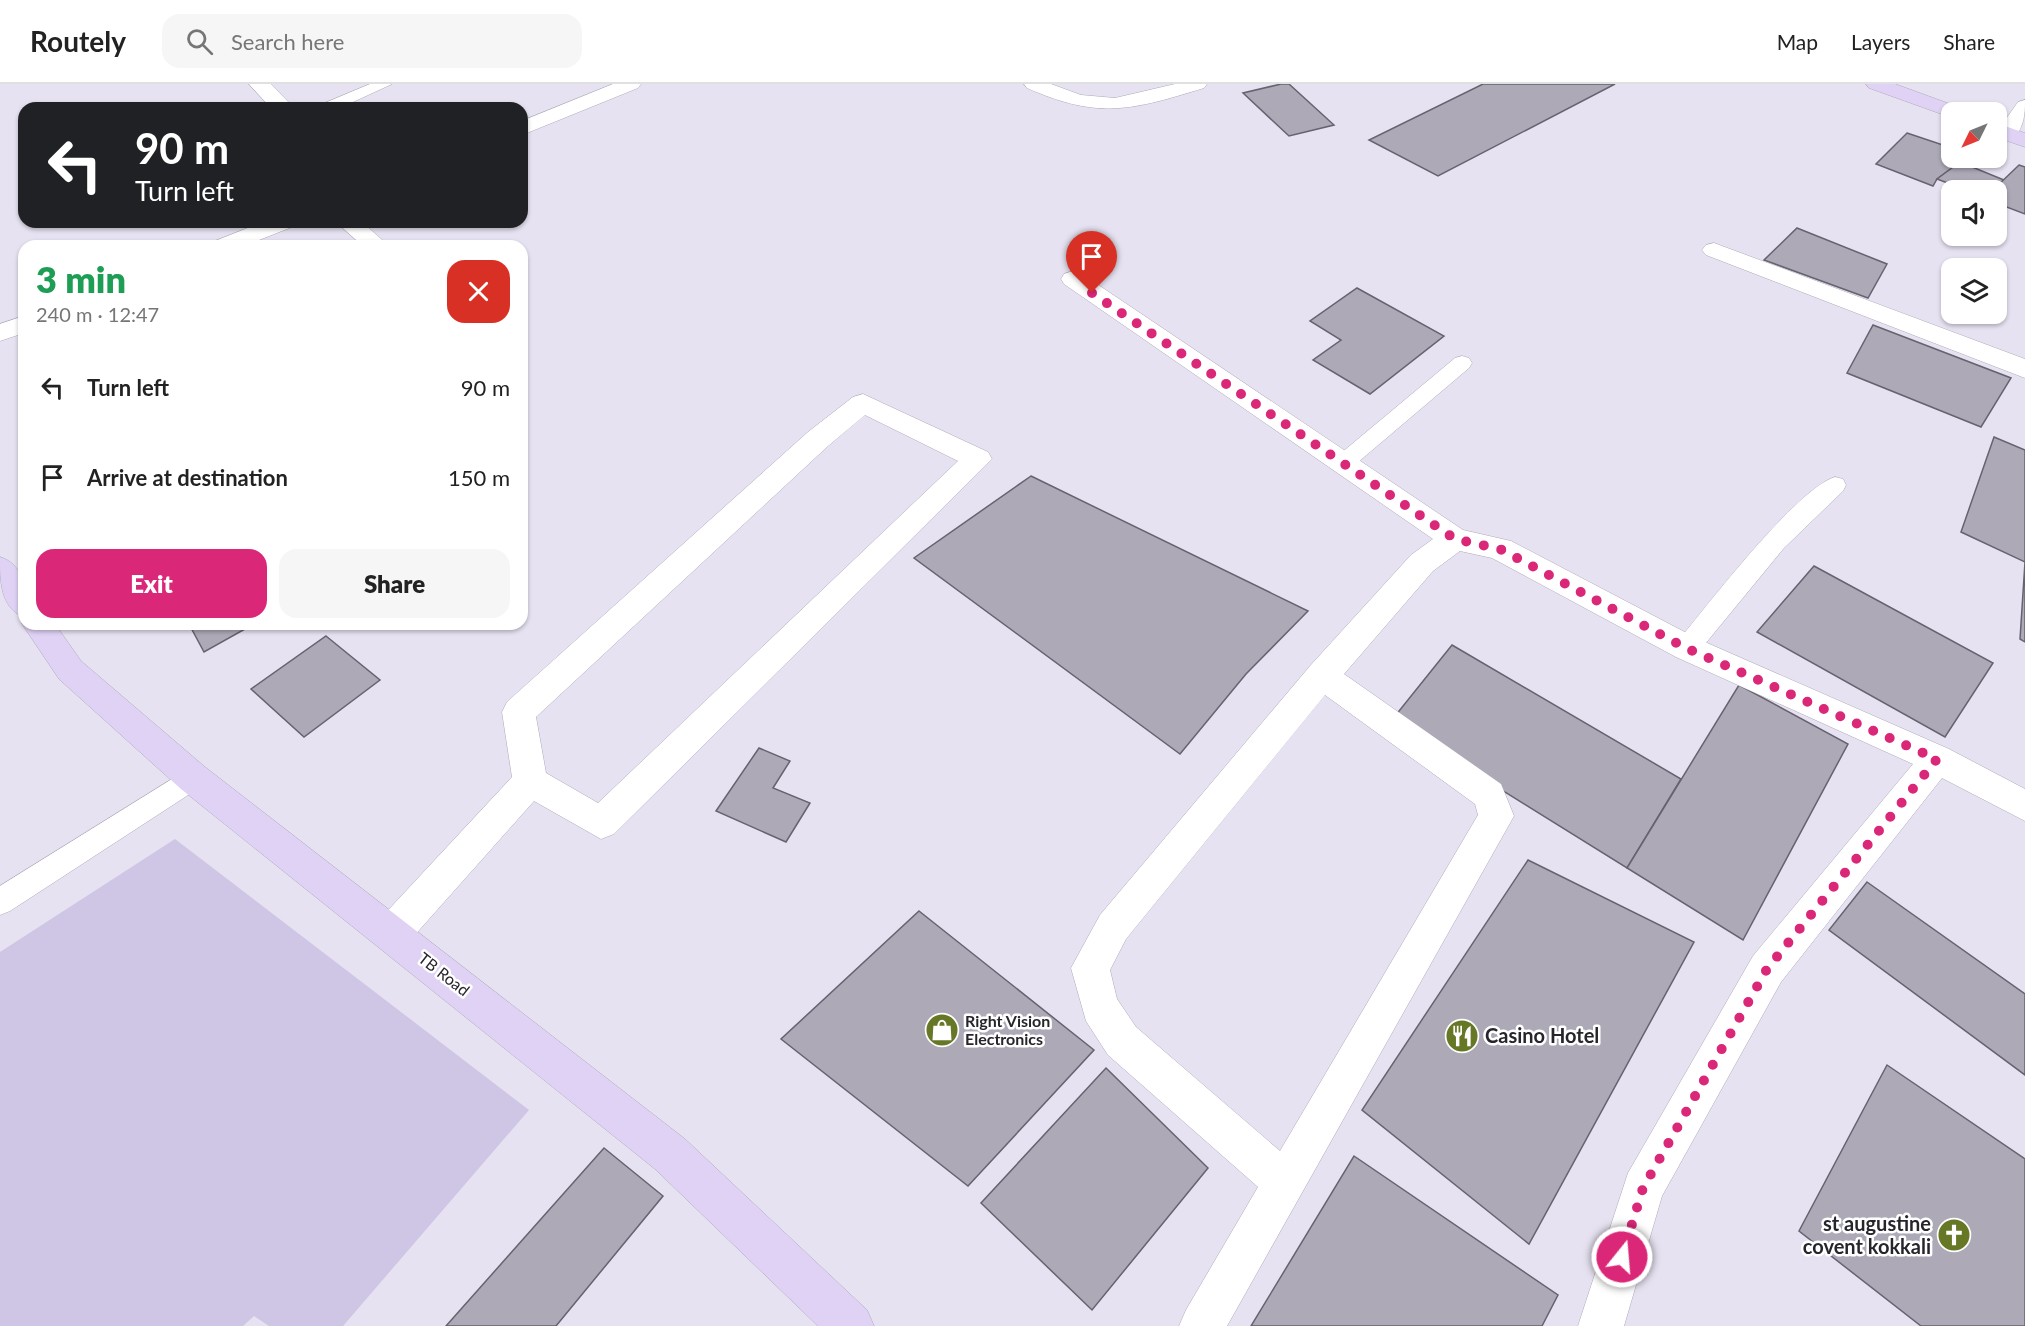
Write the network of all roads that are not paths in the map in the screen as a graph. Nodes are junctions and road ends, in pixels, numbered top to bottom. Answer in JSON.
{"nodes":[{"id":1,"x":259,"y":84,"type":"edge"},
{"id":2,"x":384,"y":84,"type":"edge"},
{"id":3,"x":1034,"y":84,"type":"edge"},
{"id":4,"x":1197,"y":84,"type":"edge"},
{"id":5,"x":1876,"y":84,"type":"edge"},
{"id":6,"x":625,"y":85,"type":"edge"},
{"id":7,"x":277,"y":102,"type":"edge"},
{"id":8,"x":340,"y":102,"type":"edge"},
{"id":9,"x":2025,"y":106,"type":"edge"},
{"id":10,"x":1941,"y":107,"type":"edge"},
{"id":11,"x":528,"y":126,"type":"edge"},
{"id":12,"x":2010,"y":134,"type":"edge"},
{"id":13,"x":269,"y":228,"type":"edge"},
{"id":14,"x":355,"y":228,"type":"edge"},
{"id":15,"x":238,"y":240,"type":"edge"},
{"id":16,"x":370,"y":240,"type":"edge"},
{"id":17,"x":1714,"y":250,"type":"dead end"},
{"id":18,"x":1073,"y":279,"type":"dead end"},
{"id":19,"x":18,"y":326,"type":"edge"},
{"id":20,"x":0,"y":333,"type":"edge"},
{"id":21,"x":1462,"y":363,"type":"dead end"},
{"id":22,"x":2025,"y":369,"type":"edge"},
{"id":23,"x":1342,"y":464,"type":"junction"},
{"id":24,"x":1835,"y":485,"type":"dead end"},
{"id":25,"x":1455,"y":539,"type":"junction"},
{"id":26,"x":0,"y":568,"type":"edge"},
{"id":27,"x":18,"y":596,"type":"edge"},
{"id":28,"x":42,"y":630,"type":"edge"},
{"id":29,"x":1686,"y":648,"type":"junction"},
{"id":30,"x":1322,"y":675,"type":"junction"},
{"id":31,"x":1937,"y":759,"type":"junction"},
{"id":32,"x":193,"y":778,"type":"junction"},
{"id":33,"x":530,"y":781,"type":"junction"},
{"id":34,"x":2025,"y":806,"type":"edge"},
{"id":35,"x":0,"y":902,"type":"edge"},
{"id":36,"x":392,"y":933,"type":"junction"},
{"id":37,"x":1284,"y":1182,"type":"junction"},
{"id":38,"x":851,"y":1326,"type":"edge"},
{"id":39,"x":1202,"y":1326,"type":"edge"},
{"id":40,"x":1601,"y":1326,"type":"edge"}],
"edges":[{"from":1,"to":7,"type":"street"},
{"from":2,"to":8,"type":"lane"},
{"from":3,"to":4,"type":"street"},
{"from":5,"to":10,"type":"main road"},
{"from":6,"to":11,"type":"street"},
{"from":9,"to":12,"type":"street"},
{"from":13,"to":15,"type":"street"},
{"from":14,"to":16,"type":"street"},
{"from":17,"to":22,"type":"street"},
{"from":18,"to":23,"type":"street"},
{"from":19,"to":20,"type":"street"},
{"from":21,"to":23,"type":"lane"},
{"from":23,"to":25,"type":"street"},
{"from":24,"to":29,"type":"lane"},
{"from":25,"to":29,"type":"street"},
{"from":25,"to":30,"type":"street"},
{"from":26,"to":27,"type":"main road"},
{"from":28,"to":32,"type":"main road","name":"TB Road"},
{"from":29,"to":31,"type":"street"},
{"from":30,"to":37,"type":"street"},
{"from":30,"to":37,"type":"street"},
{"from":31,"to":34,"type":"street"},
{"from":31,"to":40,"type":"street"},
{"from":32,"to":35,"type":"lane"},
{"from":32,"to":36,"type":"main road","name":"TB Road"},
{"from":33,"to":33,"type":"street"},
{"from":33,"to":36,"type":"street"},
{"from":36,"to":38,"type":"main road","name":"TB Road"},
{"from":37,"to":39,"type":"street"}]}
